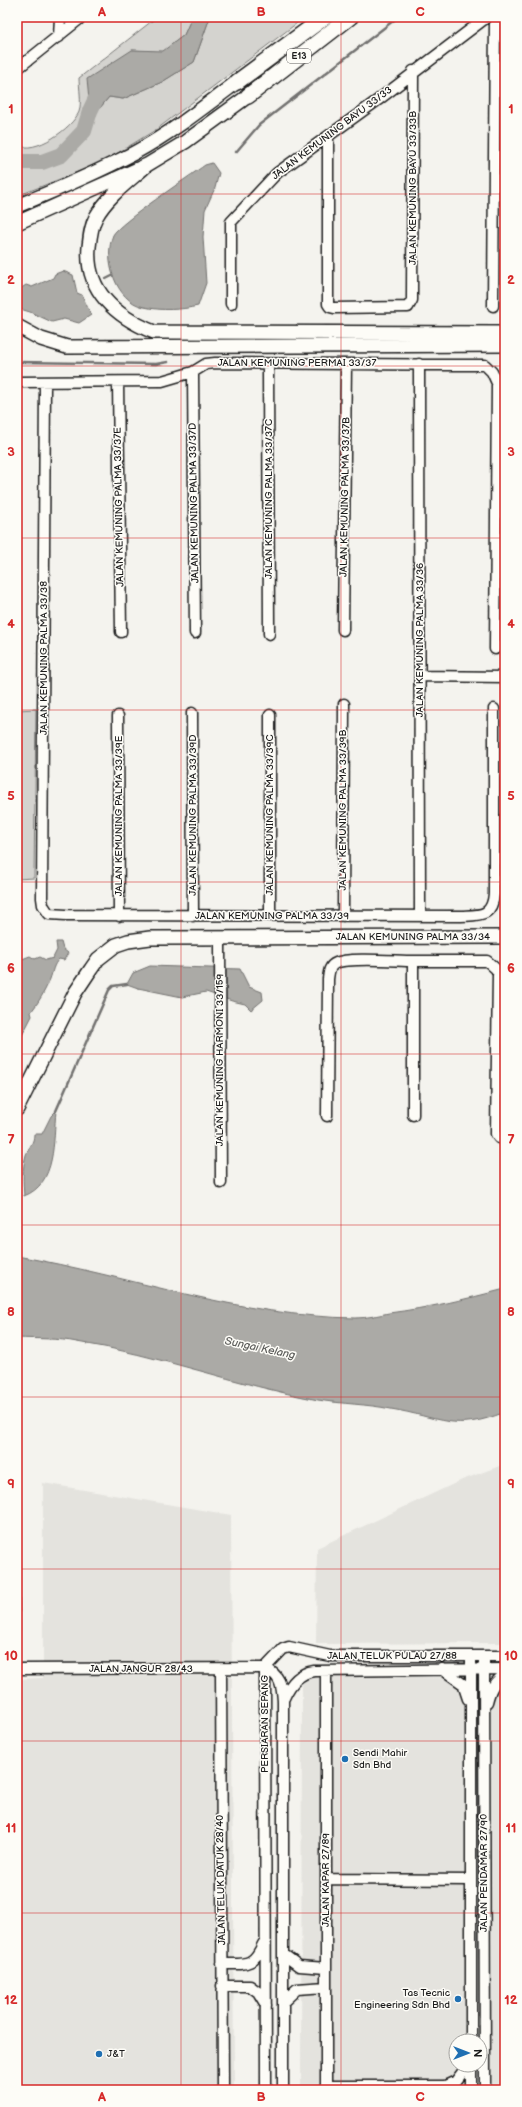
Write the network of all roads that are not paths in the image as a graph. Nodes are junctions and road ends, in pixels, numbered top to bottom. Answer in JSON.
{"nodes":[{"id":1,"x":60,"y":17,"type":"edge"},
{"id":2,"x":82,"y":17,"type":"edge"},
{"id":3,"x":326,"y":17,"type":"edge"},
{"id":4,"x":350,"y":17,"type":"edge"},
{"id":5,"x":486,"y":17,"type":"edge"},
{"id":6,"x":495,"y":17,"type":"edge"},
{"id":7,"x":68,"y":30,"type":"junction"},
{"id":8,"x":59,"y":37,"type":"junction"},
{"id":9,"x":17,"y":69,"type":"edge"},
{"id":10,"x":413,"y":71,"type":"junction"},
{"id":11,"x":237,"y":82,"type":"joint"},
{"id":12,"x":248,"y":96,"type":"joint"},
{"id":13,"x":328,"y":136,"type":"junction"},
{"id":14,"x":147,"y":165,"type":"junction"},
{"id":15,"x":17,"y":206,"type":"edge"},
{"id":16,"x":17,"y":223,"type":"edge"},
{"id":17,"x":231,"y":304,"type":"dead end"},
{"id":18,"x":493,"y":306,"type":"dead end"},
{"id":19,"x":17,"y":326,"type":"edge"},
{"id":20,"x":505,"y":333,"type":"edge"},
{"id":21,"x":505,"y":345,"type":"edge"},
{"id":22,"x":268,"y":364,"type":"junction"},
{"id":23,"x":346,"y":364,"type":"junction"},
{"id":24,"x":419,"y":364,"type":"junction"},
{"id":25,"x":193,"y":372,"type":"junction"},
{"id":26,"x":17,"y":382,"type":"edge"},
{"id":27,"x":45,"y":382,"type":"junction"},
{"id":28,"x":118,"y":382,"type":"junction"},
{"id":29,"x":343,"y":630,"type":"dead end"},
{"id":30,"x":120,"y":632,"type":"dead end"},
{"id":31,"x":195,"y":633,"type":"dead end"},
{"id":32,"x":269,"y":634,"type":"dead end"},
{"id":33,"x":495,"y":649,"type":"dead end"},
{"id":34,"x":420,"y":676,"type":"junction"},
{"id":35,"x":505,"y":677,"type":"edge"},
{"id":36,"x":344,"y":704,"type":"dead end"},
{"id":37,"x":494,"y":709,"type":"dead end"},
{"id":38,"x":192,"y":713,"type":"dead end"},
{"id":39,"x":270,"y":715,"type":"dead end"},
{"id":40,"x":118,"y":716,"type":"dead end"},
{"id":41,"x":66,"y":915,"type":"joint"},
{"id":42,"x":119,"y":916,"type":"junction"},
{"id":43,"x":193,"y":916,"type":"junction"},
{"id":44,"x":270,"y":916,"type":"junction"},
{"id":45,"x":343,"y":916,"type":"junction"},
{"id":46,"x":420,"y":916,"type":"junction"},
{"id":47,"x":491,"y":937,"type":"junction"},
{"id":48,"x":505,"y":937,"type":"edge"},
{"id":49,"x":220,"y":938,"type":"junction"},
{"id":50,"x":505,"y":948,"type":"edge"},
{"id":51,"x":413,"y":963,"type":"junction"},
{"id":52,"x":17,"y":1108,"type":"edge"},
{"id":53,"x":413,"y":1115,"type":"dead end"},
{"id":54,"x":327,"y":1116,"type":"dead end"},
{"id":55,"x":501,"y":1117,"type":"edge"},
{"id":56,"x":505,"y":1138,"type":"edge"},
{"id":57,"x":221,"y":1183,"type":"dead end"},
{"id":58,"x":471,"y":1656,"type":"junction"},
{"id":59,"x":484,"y":1656,"type":"junction"},
{"id":60,"x":505,"y":1656,"type":"edge"},
{"id":61,"x":265,"y":1668,"type":"junction"},
{"id":62,"x":17,"y":1669,"type":"edge"},
{"id":63,"x":221,"y":1669,"type":"junction"},
{"id":64,"x":442,"y":1669,"type":"junction"},
{"id":65,"x":471,"y":1669,"type":"junction"},
{"id":66,"x":484,"y":1669,"type":"junction"},
{"id":67,"x":505,"y":1669,"type":"edge"},
{"id":68,"x":326,"y":1671,"type":"junction"},
{"id":69,"x":505,"y":1675,"type":"edge"},
{"id":70,"x":283,"y":1701,"type":"junction"},
{"id":71,"x":484,"y":1715,"type":"junction"},
{"id":72,"x":471,"y":1717,"type":"junction"},
{"id":73,"x":266,"y":1784,"type":"junction"},
{"id":74,"x":283,"y":1784,"type":"junction"},
{"id":75,"x":326,"y":1879,"type":"junction"},
{"id":76,"x":471,"y":1880,"type":"junction"},
{"id":77,"x":266,"y":1939,"type":"junction"},
{"id":78,"x":283,"y":1954,"type":"junction"},
{"id":79,"x":222,"y":1964,"type":"junction"},
{"id":80,"x":326,"y":1968,"type":"junction"},
{"id":81,"x":222,"y":1986,"type":"junction"},
{"id":82,"x":326,"y":1987,"type":"junction"},
{"id":83,"x":283,"y":2002,"type":"junction"},
{"id":84,"x":266,"y":2005,"type":"junction"},
{"id":85,"x":471,"y":2033,"type":"edge"},
{"id":86,"x":463,"y":2073,"type":"edge"},
{"id":87,"x":470,"y":2073,"type":"edge"},
{"id":88,"x":326,"y":2088,"type":"edge"},
{"id":89,"x":449,"y":2088,"type":"edge"},
{"id":90,"x":223,"y":2090,"type":"edge"},
{"id":91,"x":266,"y":2090,"type":"edge"},
{"id":92,"x":283,"y":2090,"type":"edge"},
{"id":93,"x":471,"y":2090,"type":"edge"},
{"id":94,"x":485,"y":2090,"type":"edge"}],
"edges":[{"from":1,"to":7,"type":"street"},
{"from":1,"to":8,"type":"street"},
{"from":2,"to":7,"type":"street"},
{"from":3,"to":11,"type":"highway","number":"E13"},
{"from":4,"to":12,"type":"highway","number":"E13"},
{"from":5,"to":10,"type":"street","name":"JALAN KEMUNING BAYU 33/33"},
{"from":6,"to":18,"type":"street"},
{"from":7,"to":8,"type":"street"},
{"from":8,"to":9,"type":"street"},
{"from":10,"to":13,"type":"street","name":"JALAN KEMUNING BAYU 33/33"},
{"from":10,"to":13,"type":"street","name":"JALAN KEMUNING BAYU 33/33B"},
{"from":11,"to":15,"type":"main road"},
{"from":12,"to":14,"type":"main road"},
{"from":13,"to":17,"type":"street","name":"JALAN KEMUNING BAYU 33/33"},
{"from":14,"to":16,"type":"main road"},
{"from":14,"to":20,"type":"main road"},
{"from":19,"to":21,"type":"main road"},
{"from":22,"to":23,"type":"street","name":"JALAN KEMUNING PERMAI 33/37"},
{"from":22,"to":25,"type":"street","name":"JALAN KEMUNING PERMAI 33/37"},
{"from":22,"to":32,"type":"street","name":"JALAN KEMUNING PALMA 33/37C"},
{"from":23,"to":24,"type":"street","name":"JALAN KEMUNING PERMAI 33/37"},
{"from":23,"to":29,"type":"street","name":"JALAN KEMUNING PALMA 33/37B"},
{"from":24,"to":33,"type":"street","name":"JALAN KEMUNING PERMAI 33/37"},
{"from":24,"to":34,"type":"street","name":"JALAN KEMUNING PALMA 33/36"},
{"from":25,"to":28,"type":"street","name":"JALAN KEMUNING PERMAI 33/37"},
{"from":25,"to":31,"type":"street","name":"JALAN KEMUNING PALMA 33/37D"},
{"from":26,"to":27,"type":"street","name":"JALAN KEMUNING PERMAI 33/37"},
{"from":27,"to":28,"type":"street","name":"JALAN KEMUNING PERMAI 33/37"},
{"from":27,"to":41,"type":"street","name":"JALAN KEMUNING PALMA 33/38"},
{"from":28,"to":30,"type":"street","name":"JALAN KEMUNING PALMA 33/37E"},
{"from":34,"to":35,"type":"street"},
{"from":34,"to":46,"type":"street","name":"JALAN KEMUNING PALMA 33/36"},
{"from":36,"to":45,"type":"street","name":"JALAN KEMUNING PALMA 33/39B"},
{"from":37,"to":46,"type":"street","name":"JALAN KEMUNING PALMA 33/39"},
{"from":38,"to":43,"type":"street","name":"JALAN KEMUNING PALMA 33/39D"},
{"from":39,"to":44,"type":"street","name":"JALAN KEMUNING PALMA 33/39C"},
{"from":40,"to":42,"type":"street","name":"JALAN KEMUNING PALMA 33/39E"},
{"from":41,"to":42,"type":"street","name":"JALAN KEMUNING PALMA 33/39"},
{"from":42,"to":43,"type":"street","name":"JALAN KEMUNING PALMA 33/39"},
{"from":43,"to":44,"type":"street","name":"JALAN KEMUNING PALMA 33/39"},
{"from":44,"to":45,"type":"street","name":"JALAN KEMUNING PALMA 33/39"},
{"from":45,"to":46,"type":"street","name":"JALAN KEMUNING PALMA 33/39"},
{"from":47,"to":48,"type":"main road","name":"JALAN KEMUNING PALMA 33/34"},
{"from":47,"to":49,"type":"main road","name":"JALAN KEMUNING PALMA 33/34"},
{"from":47,"to":50,"type":"main road"},
{"from":49,"to":52,"type":"main road"},
{"from":49,"to":57,"type":"street","name":"JALAN KEMUNING HARMONI 33/159"},
{"from":51,"to":53,"type":"street"},
{"from":51,"to":54,"type":"street"},
{"from":51,"to":55,"type":"street"},
{"from":55,"to":56,"type":"street"},
{"from":58,"to":59,"type":"street","name":"JALAN TELUK PULAU 27/88"},
{"from":58,"to":61,"type":"street","name":"JALAN TELUK PULAU 27/88"},
{"from":58,"to":65,"type":"street","name":"JALAN PENDAMAR 27/90"},
{"from":59,"to":60,"type":"street","name":"JALAN TELUK PULAU 27/88"},
{"from":59,"to":66,"type":"street","name":"JALAN PENDAMAR 27/90"},
{"from":61,"to":63,"type":"street","name":"JALAN JANGUR 28/43"},
{"from":61,"to":70,"type":"street","name":"PERSIARAN SEPANG"},
{"from":61,"to":73,"type":"street","name":"PERSIARAN SEPANG"},
{"from":62,"to":63,"type":"street","name":"JALAN JANGUR 28/43"},
{"from":63,"to":79,"type":"street","name":"JALAN TELUK DATUK 28/40"},
{"from":64,"to":65,"type":"street","name":"JALAN TELUK PULAU 27/88"},
{"from":64,"to":68,"type":"street","name":"JALAN TELUK PULAU 27/88"},
{"from":64,"to":72,"type":"street"},
{"from":65,"to":66,"type":"street","name":"JALAN TELUK PULAU 27/88"},
{"from":65,"to":72,"type":"street","name":"JALAN PENDAMAR 27/90"},
{"from":66,"to":67,"type":"street","name":"JALAN TELUK PULAU 27/88"},
{"from":66,"to":71,"type":"street","name":"JALAN PENDAMAR 27/90"},
{"from":68,"to":70,"type":"street","name":"JALAN TELUK PULAU 27/88"},
{"from":68,"to":75,"type":"street","name":"JALAN KAPAR 27/89"},
{"from":69,"to":71,"type":"street"},
{"from":70,"to":74,"type":"street","name":"PERSIARAN SEPANG"},
{"from":71,"to":94,"type":"street","name":"JALAN PENDAMAR 27/90"},
{"from":72,"to":76,"type":"street","name":"JALAN PENDAMAR 27/90"},
{"from":73,"to":74,"type":"street"},
{"from":73,"to":77,"type":"street","name":"PERSIARAN SEPANG"},
{"from":74,"to":78,"type":"street","name":"PERSIARAN SEPANG"},
{"from":75,"to":76,"type":"street"},
{"from":75,"to":80,"type":"street","name":"JALAN KAPAR 27/89"},
{"from":76,"to":85,"type":"street","name":"JALAN PENDAMAR 27/90"},
{"from":77,"to":79,"type":"street"},
{"from":77,"to":84,"type":"street","name":"PERSIARAN SEPANG"},
{"from":78,"to":80,"type":"street"},
{"from":78,"to":83,"type":"street","name":"PERSIARAN SEPANG"},
{"from":79,"to":81,"type":"street","name":"JALAN TELUK DATUK 28/40"},
{"from":80,"to":82,"type":"street","name":"JALAN KAPAR 27/89"},
{"from":81,"to":84,"type":"street"},
{"from":81,"to":90,"type":"street","name":"JALAN TELUK DATUK 28/40"},
{"from":82,"to":83,"type":"street"},
{"from":82,"to":88,"type":"street","name":"JALAN KAPAR 27/89"},
{"from":83,"to":92,"type":"street","name":"PERSIARAN SEPANG"},
{"from":84,"to":91,"type":"street","name":"PERSIARAN SEPANG"},
{"from":86,"to":89,"type":"street"},
{"from":87,"to":93,"type":"street"},
{"from":88,"to":89,"type":"street"}]}
